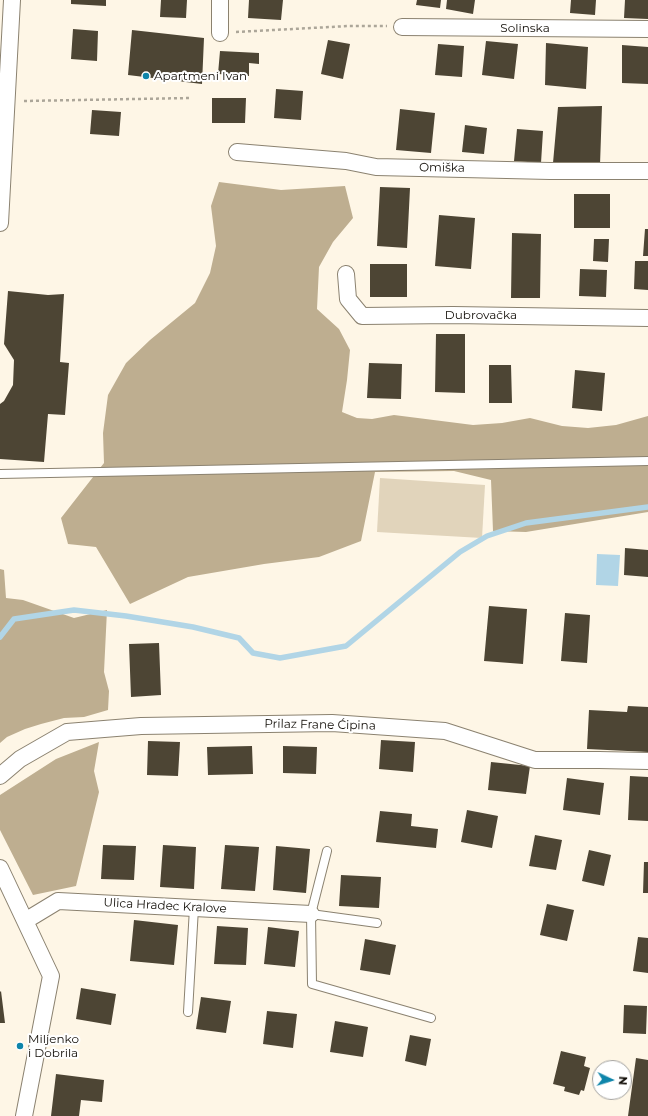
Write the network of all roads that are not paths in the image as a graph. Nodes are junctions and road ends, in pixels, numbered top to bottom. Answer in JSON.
{"nodes":[{"id":1,"x":12,"y":0,"type":"edge"},
{"id":2,"x":220,"y":0,"type":"edge"},
{"id":3,"x":402,"y":26,"type":"road end"},
{"id":4,"x":648,"y":29,"type":"edge"},
{"id":5,"x":220,"y":33,"type":"road end"},
{"id":6,"x":237,"y":152,"type":"dead end"},
{"id":7,"x":648,"y":171,"type":"edge"},
{"id":8,"x":0,"y":223,"type":"edge"},
{"id":9,"x":346,"y":274,"type":"dead end"},
{"id":10,"x":648,"y":318,"type":"edge"},
{"id":11,"x":648,"y":461,"type":"edge"},
{"id":12,"x":0,"y":474,"type":"edge"},
{"id":13,"x":648,"y":761,"type":"edge"},
{"id":14,"x":0,"y":776,"type":"edge"},
{"id":15,"x":327,"y":851,"type":"dead end"},
{"id":16,"x":0,"y":868,"type":"edge"},
{"id":17,"x":194,"y":908,"type":"junction"},
{"id":18,"x":311,"y":914,"type":"junction"},
{"id":19,"x":25,"y":921,"type":"junction"},
{"id":20,"x":377,"y":923,"type":"dead end"},
{"id":21,"x":188,"y":1012,"type":"dead end"},
{"id":22,"x":431,"y":1018,"type":"dead end"},
{"id":23,"x":24,"y":1116,"type":"edge"}],
"edges":[{"from":1,"to":8,"type":"street"},
{"from":2,"to":5,"type":"street"},
{"from":3,"to":4,"type":"street","name":"Solinska"},
{"from":6,"to":7,"type":"street","name":"Omiška"},
{"from":9,"to":10,"type":"street","name":"Dubrovačka"},
{"from":11,"to":12,"type":"lane"},
{"from":13,"to":14,"type":"street","name":"Prilaz Frane Ćipina"},
{"from":15,"to":18,"type":"lane"},
{"from":16,"to":19,"type":"street"},
{"from":17,"to":18,"type":"street","name":"Ulica Hradec Kralove"},
{"from":17,"to":19,"type":"street","name":"Ulica Hradec Kralove"},
{"from":17,"to":21,"type":"lane"},
{"from":18,"to":20,"type":"lane"},
{"from":18,"to":22,"type":"lane"},
{"from":19,"to":23,"type":"street"}]}
